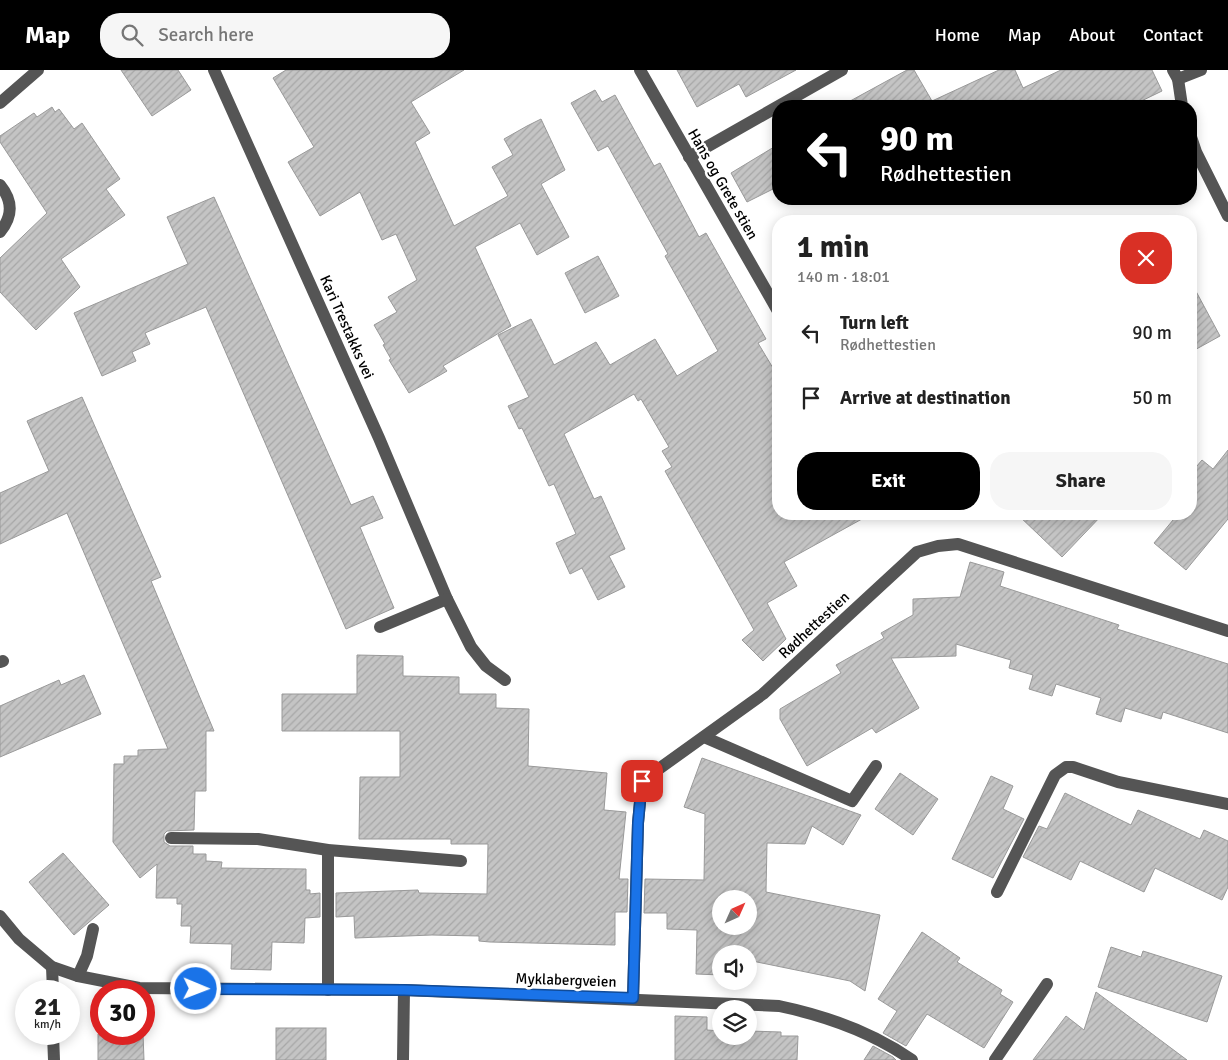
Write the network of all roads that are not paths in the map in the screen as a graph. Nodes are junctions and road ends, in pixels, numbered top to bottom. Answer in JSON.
{"nodes":[{"id":1,"x":38,"y":70,"type":"edge"},
{"id":2,"x":214,"y":70,"type":"edge"},
{"id":3,"x":640,"y":70,"type":"edge"},
{"id":4,"x":842,"y":70,"type":"edge"},
{"id":5,"x":1201,"y":70,"type":"edge"},
{"id":6,"x":1175,"y":74,"type":"edge"},
{"id":7,"x":789,"y":100,"type":"edge"},
{"id":8,"x":1181,"y":100,"type":"edge"},
{"id":9,"x":0,"y":104,"type":"edge"},
{"id":10,"x":772,"y":110,"type":"edge"},
{"id":11,"x":1197,"y":154,"type":"edge"},
{"id":12,"x":689,"y":157,"type":"junction"},
{"id":13,"x":0,"y":185,"type":"edge"},
{"id":14,"x":1228,"y":216,"type":"edge"},
{"id":15,"x":0,"y":232,"type":"edge"},
{"id":16,"x":772,"y":301,"type":"edge"},
{"id":17,"x":448,"y":599,"type":"junction"},
{"id":18,"x":380,"y":627,"type":"dead end"},
{"id":19,"x":1228,"y":631,"type":"edge"},
{"id":20,"x":505,"y":680,"type":"dead end"},
{"id":21,"x":704,"y":737,"type":"junction"},
{"id":22,"x":876,"y":766,"type":"dead end"},
{"id":23,"x":1228,"y":803,"type":"edge"},
{"id":24,"x":171,"y":838,"type":"dead end"},
{"id":25,"x":328,"y":850,"type":"junction"},
{"id":26,"x":461,"y":861,"type":"dead end"},
{"id":27,"x":997,"y":892,"type":"dead end"},
{"id":28,"x":0,"y":916,"type":"edge"},
{"id":29,"x":93,"y":929,"type":"dead end"},
{"id":30,"x":52,"y":967,"type":"junction"},
{"id":31,"x":78,"y":976,"type":"junction"},
{"id":32,"x":53,"y":980,"type":"edge"},
{"id":33,"x":1047,"y":984,"type":"dead end"},
{"id":34,"x":328,"y":990,"type":"junction"},
{"id":35,"x":404,"y":990,"type":"junction"},
{"id":36,"x":633,"y":998,"type":"junction"},
{"id":37,"x":53,"y":1045,"type":"edge"},
{"id":38,"x":54,"y":1060,"type":"edge"},
{"id":39,"x":403,"y":1060,"type":"edge"},
{"id":40,"x":912,"y":1060,"type":"edge"},
{"id":41,"x":995,"y":1060,"type":"edge"}],
"edges":[{"from":1,"to":9,"type":"street"},
{"from":2,"to":17,"type":"street","name":"Kari Trestakks vei"},
{"from":3,"to":12,"type":"street","name":"Hans og Grete stien"},
{"from":4,"to":7,"type":"street"},
{"from":5,"to":6,"type":"street"},
{"from":6,"to":8,"type":"street"},
{"from":10,"to":12,"type":"street"},
{"from":11,"to":14,"type":"street"},
{"from":12,"to":16,"type":"street","name":"Hans og Grete stien"},
{"from":13,"to":15,"type":"street"},
{"from":17,"to":18,"type":"street"},
{"from":17,"to":20,"type":"street","name":"Kari Trestakks vei"},
{"from":19,"to":21,"type":"street","name":"Rødhettestien"},
{"from":21,"to":22,"type":"street"},
{"from":21,"to":36,"type":"street","name":"Rødhettestien"},
{"from":23,"to":27,"type":"street"},
{"from":24,"to":25,"type":"street"},
{"from":25,"to":26,"type":"street"},
{"from":25,"to":34,"type":"street"},
{"from":28,"to":30,"type":"street","name":"Myklabergveien"},
{"from":29,"to":31,"type":"street"},
{"from":30,"to":31,"type":"street","name":"Myklabergveien"},
{"from":30,"to":32,"type":"street"},
{"from":31,"to":34,"type":"street","name":"Myklabergveien"},
{"from":33,"to":41,"type":"street"},
{"from":34,"to":35,"type":"street","name":"Myklabergveien"},
{"from":35,"to":36,"type":"street","name":"Myklabergveien"},
{"from":35,"to":39,"type":"street"},
{"from":36,"to":40,"type":"street","name":"Myklabergveien"},
{"from":37,"to":38,"type":"street"}]}
